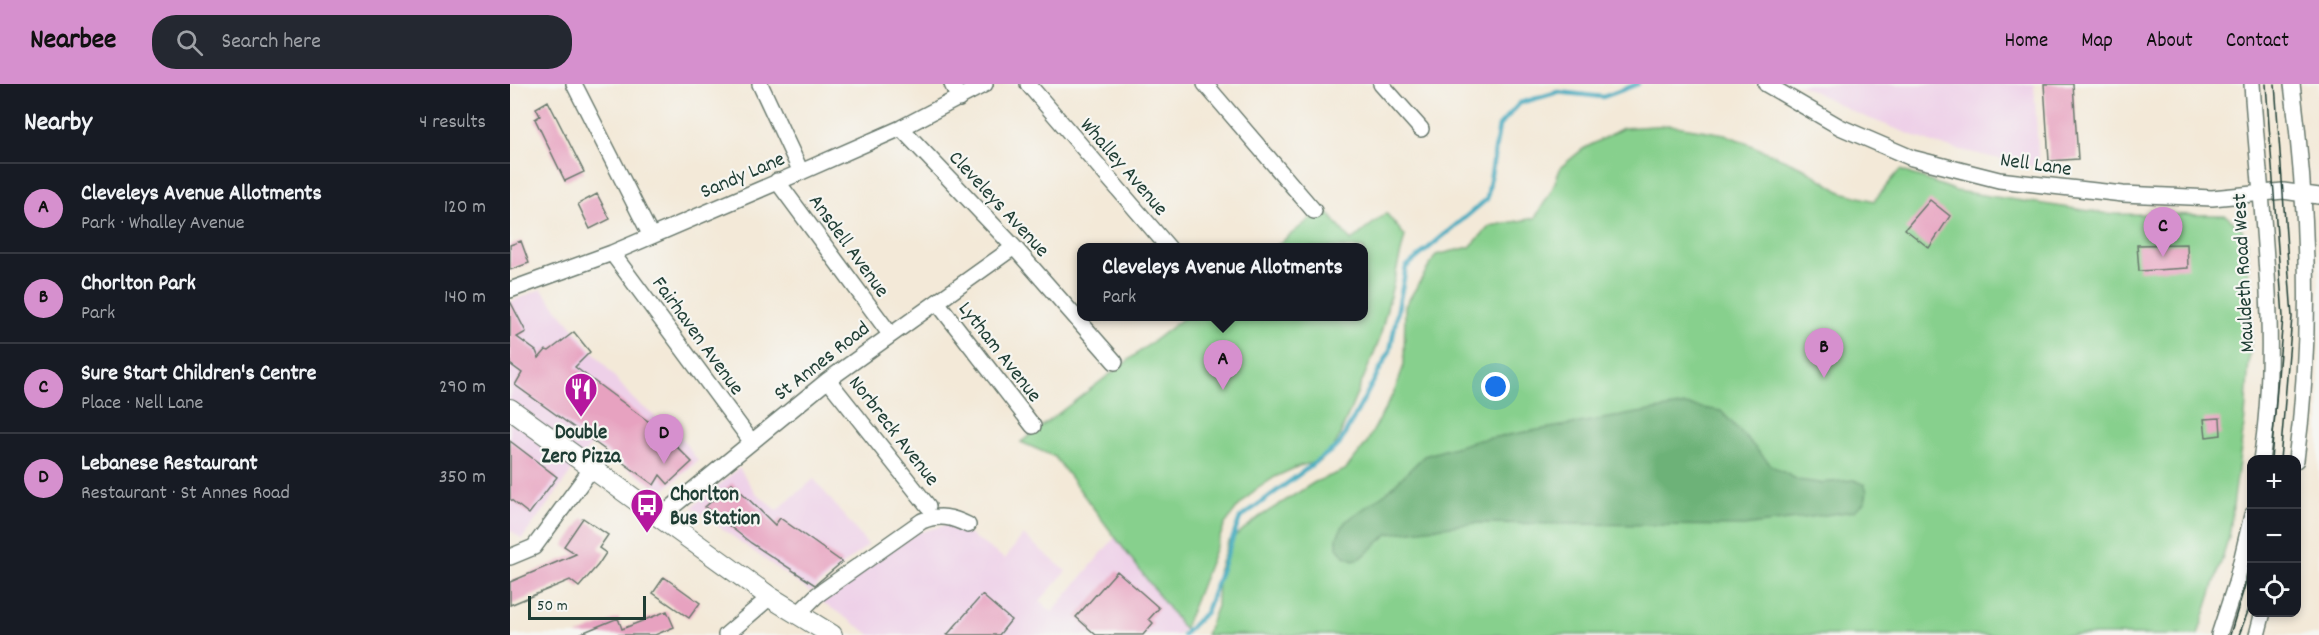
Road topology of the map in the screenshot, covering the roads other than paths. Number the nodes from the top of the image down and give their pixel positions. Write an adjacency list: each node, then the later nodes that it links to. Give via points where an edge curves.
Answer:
1 (574, 84): 20 (street)
2 (760, 84): 14 (street)
3 (952, 84): 11 (street)
4 (985, 84): 11 (street, Sandy Lane)
5 (1028, 84): 21 (street, Whalley Avenue)
6 (1205, 84): 19 (street)
7 (1381, 84): 13 (street)
8 (1766, 84): 17 (street, Nell Lane, via 1840,127 1912,158 1999,180 2123,194 2212,198)
9 (2252, 84): 17 (street, Mauldeth Road West)
10 (2292, 84): 16 (street)
11 (959, 99): 12 (street, Sandy Lane)
12 (901, 128): 14 (street, Sandy Lane); 22 (street, Cleveleys Avenue)
13 (1421, 129)
14 (801, 172): 15 (street, Sandy Lane)
15 (777, 181): 20 (street, Sandy Lane); 28 (street, Ansdell Avenue)
16 (2302, 193): 17 (street, Nell Lane); 18 (street, Nell Lane); 35 (street, via 2306,323)
17 (2259, 194): 34 (street, Mauldeth Road West, via 2269,323 2268,419)
18 (2319, 196)
19 (1314, 211)
20 (651, 236): 23 (street, Sandy Lane)
21 (1164, 243)
22 (1014, 247): 25 (street, St Annes Road); 26 (street, Cleveleys Avenue)
23 (612, 253): 24 (street, Sandy Lane); 33 (street, Fairhaven Avenue)
24 (510, 290)
25 (936, 303): 28 (street, St Annes Road); 32 (street, Lytham Avenue)
26 (1077, 319)
27 (1079, 321): 29 (street, Cleveleys Avenue)
28 (890, 334): 30 (street, St Annes Road)
29 (1115, 362)
30 (828, 380): 33 (street, St Annes Road); 37 (street, Norbreck Avenue)
31 (510, 409): 36 (main road)
32 (1033, 426)
33 (751, 441): 38 (street, St Annes Road)
34 (2262, 455)
35 (2297, 455)
36 (592, 468): 38 (main road); 41 (street, via 534,546)
37 (928, 506)
38 (661, 516): 42 (main road)
39 (968, 525): 43 (street, via 940,516 922,521 817,595)
40 (2247, 536): 47 (street)
41 (510, 556)
42 (770, 597): 43 (main road); 45 (street)
43 (798, 614): 46 (main road)
44 (2262, 617): 48 (street)
45 (726, 635)
46 (832, 635)
47 (2219, 635)
48 (2257, 635)

